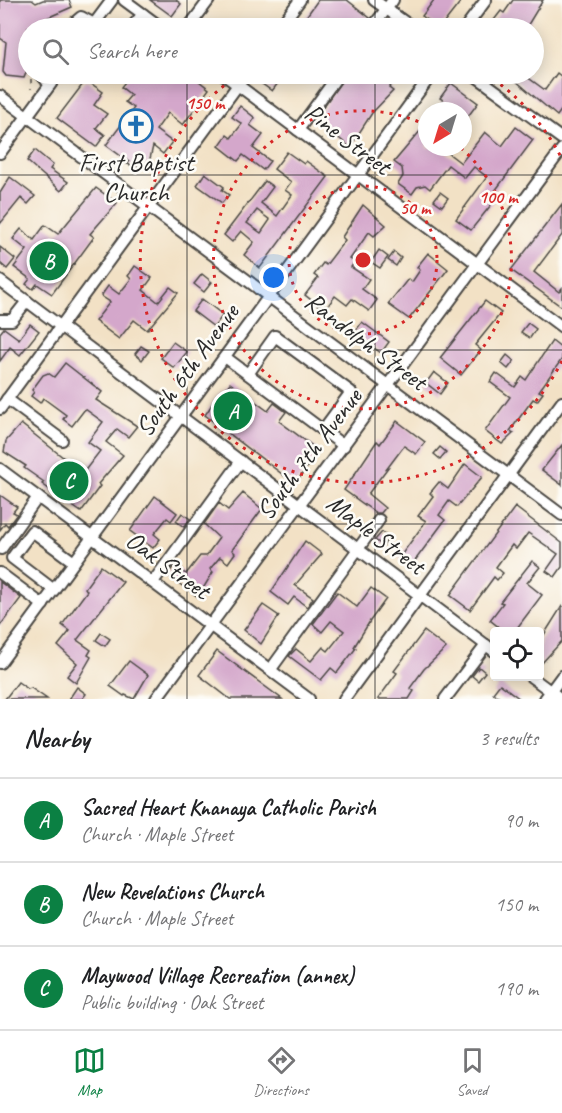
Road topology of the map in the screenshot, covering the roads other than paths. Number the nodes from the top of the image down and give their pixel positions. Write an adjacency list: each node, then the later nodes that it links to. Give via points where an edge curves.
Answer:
1 (112, 0): 9 (street)
2 (124, 0): 8 (street)
3 (209, 0): 12 (street)
4 (300, 0): 13 (street)
5 (374, 0): 7 (street)
6 (486, 0): 16 (street)
7 (389, 4): 14 (street); 15 (street)
8 (142, 14): 10 (street); 11 (street)
9 (99, 18)
10 (139, 18)
11 (148, 18)
12 (196, 18)
13 (286, 18)
14 (379, 18)
15 (402, 18)
16 (472, 18)
17 (332, 84): 24 (street)
18 (425, 84): 28 (street, South 6th Avenue)
19 (487, 84): 25 (street)
20 (50, 85): 23 (street)
21 (238, 85): 24 (street, Pine Street); 29 (street)
22 (0, 96): 23 (street, Randolph Street)
23 (27, 116): 27 (street); 29 (street, Randolph Street)
24 (298, 130): 28 (street, Pine Street)
25 (562, 139)
26 (562, 149): 30 (street, South 7th Avenue)
27 (0, 153)
28 (358, 175): 30 (street, Pine Street); 32 (street, South 6th Avenue)
29 (148, 207): 32 (street, Randolph Street); 35 (street)
30 (479, 265): 36 (street, Pine Street); 39 (street, South 7th Avenue)
31 (0, 282): 33 (street, Maple Street)
32 (269, 296): 37 (street, South 6th Avenue); 39 (street, Randolph Street)
33 (27, 301): 34 (street, via 12,320); 35 (street, Maple Street)
34 (0, 320)
35 (61, 326): 40 (street); 43 (street, Maple Street)
36 (562, 327)
37 (225, 357): 38 (street); 43 (street, South 6th Avenue)
38 (248, 374): 44 (street); 44 (street, via 275,336 351,392)
39 (388, 386): 46 (street, South 7th Avenue); 49 (street, Randolph Street)
40 (7, 399): 42 (street); 45 (street)
41 (562, 402): 49 (street)
42 (0, 409)
43 (181, 416): 47 (street, Maple Street); 54 (street, South 6th Avenue)
44 (323, 430): 46 (street)
45 (62, 440)
46 (344, 446): 51 (street, South 7th Avenue)
47 (241, 461): 51 (street, Maple Street); 60 (street)
48 (0, 469): 50 (street, Oak Street)
49 (508, 475): 52 (street, Randolph Street); 62 (street)
50 (38, 497): 54 (street, Oak Street); 55 (street)
51 (300, 505): 56 (street, Maple Street); 64 (street, South 7th Avenue)
52 (562, 514)
53 (379, 520): 56 (street)
54 (92, 537): 58 (street, South 6th Avenue); 60 (street, Oak Street)
55 (1, 548): 57 (street)
56 (359, 549): 62 (street, Maple Street); 67 (street)
57 (12, 558): 58 (street, via 32,531); 61 (street)
58 (74, 562): 61 (street, South 6th Avenue)
59 (0, 573): 63 (street)
60 (153, 582): 64 (street, Oak Street)
61 (54, 590): 63 (street, South 6th Avenue)
62 (420, 595): 65 (street, Maple Street); 73 (street)
63 (43, 605): 66 (street, South 6th Avenue)
64 (211, 624): 67 (street, Oak Street); 71 (street, South 7th Avenue)
65 (490, 648): 74 (street)
66 (0, 663)
67 (271, 669): 72 (street, Oak Street)
68 (562, 676): 70 (street)
69 (535, 681): 70 (street)
70 (548, 695): 75 (street)
71 (156, 699)
72 (309, 699)
73 (344, 699)
74 (445, 699)
75 (561, 699)

